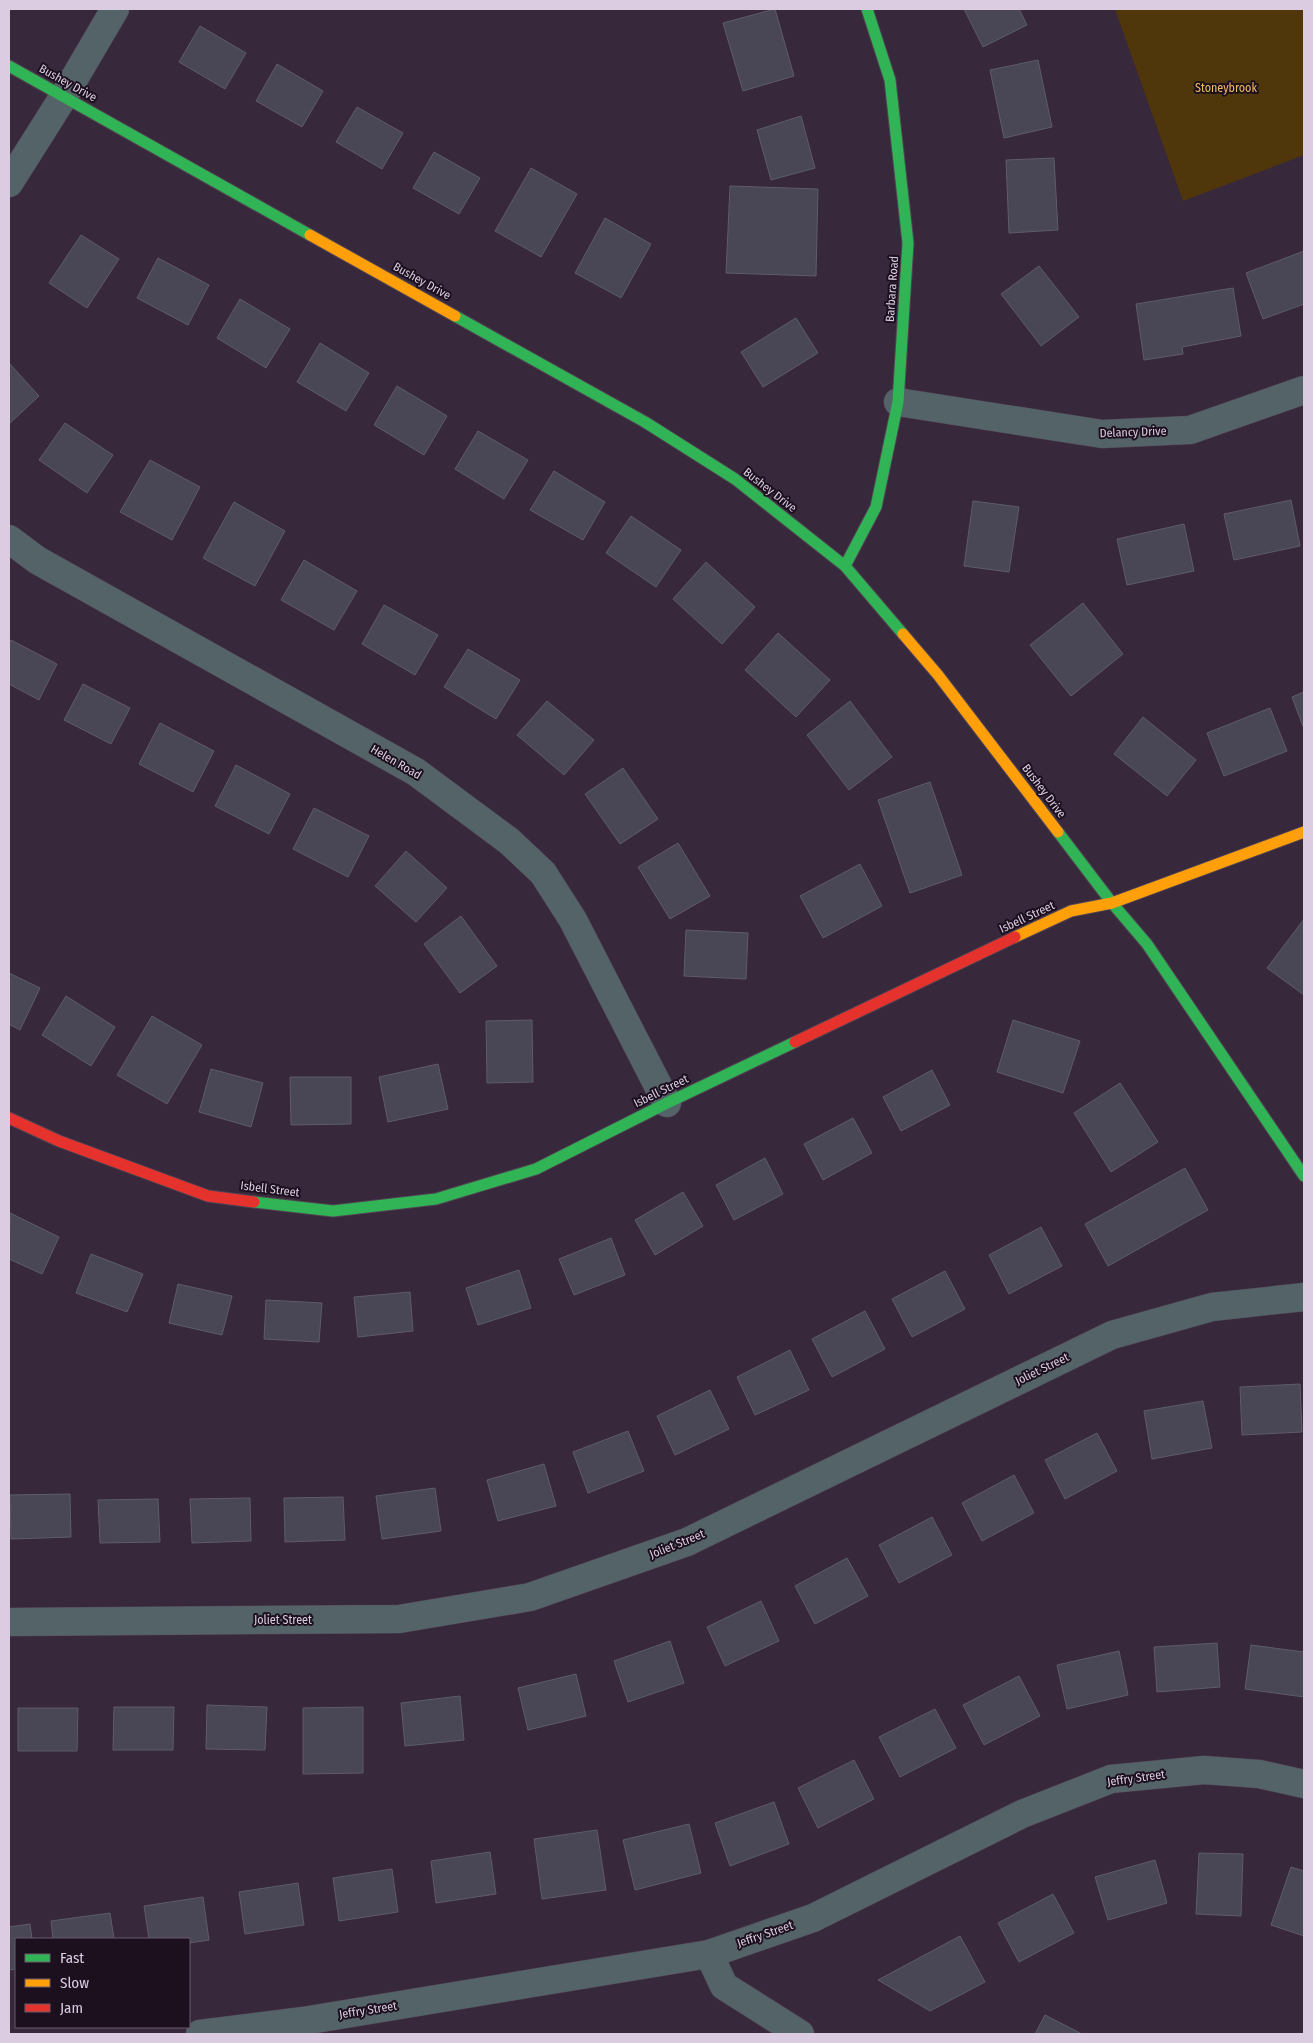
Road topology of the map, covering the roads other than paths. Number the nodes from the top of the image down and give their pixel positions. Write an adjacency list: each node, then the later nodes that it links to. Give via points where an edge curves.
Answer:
1 (114, 9): 4 (street)
2 (867, 9): 7 (street, Barbara Road, via 890,80 908,243)
3 (9, 66): 4 (street, Bushey Drive)
4 (64, 96): 5 (street); 9 (street, Bushey Drive, via 645,422 735,480)
5 (9, 183)
6 (1304, 390): 7 (street, Delancy Drive, via 1190,430 1102,434)
7 (898, 402): 9 (street, Barbara Road, via 876,507)
8 (9, 539): 12 (street, Helen Road, via 37,560 416,772 509,840 543,873 573,920)
9 (845, 566): 11 (street, Bushey Drive, via 938,675)
10 (1304, 832): 11 (street, Isbell Street)
11 (1112, 903): 12 (street, Isbell Street, via 1071,911); 14 (street, Bushey Drive, via 1147,944)
12 (667, 1103): 13 (street, Isbell Street, via 536,1169 436,1200 333,1211 208,1196 59,1141)
13 (9, 1118)
14 (1304, 1176)
15 (1304, 1296): 16 (street, Joliet Street, via 1212,1307 1112,1335 687,1542 530,1596 399,1619)
16 (9, 1622)
17 (1304, 1784): 18 (street, Jeffry Street, via 1259,1774 1204,1770 1111,1779 1022,1814 813,1918)
18 (709, 1954): 19 (street, Jeffry Street); 21 (street, via 724,1986)
19 (305, 2027): 20 (street, Jeffry Street)
20 (200, 2034)
21 (800, 2034)

